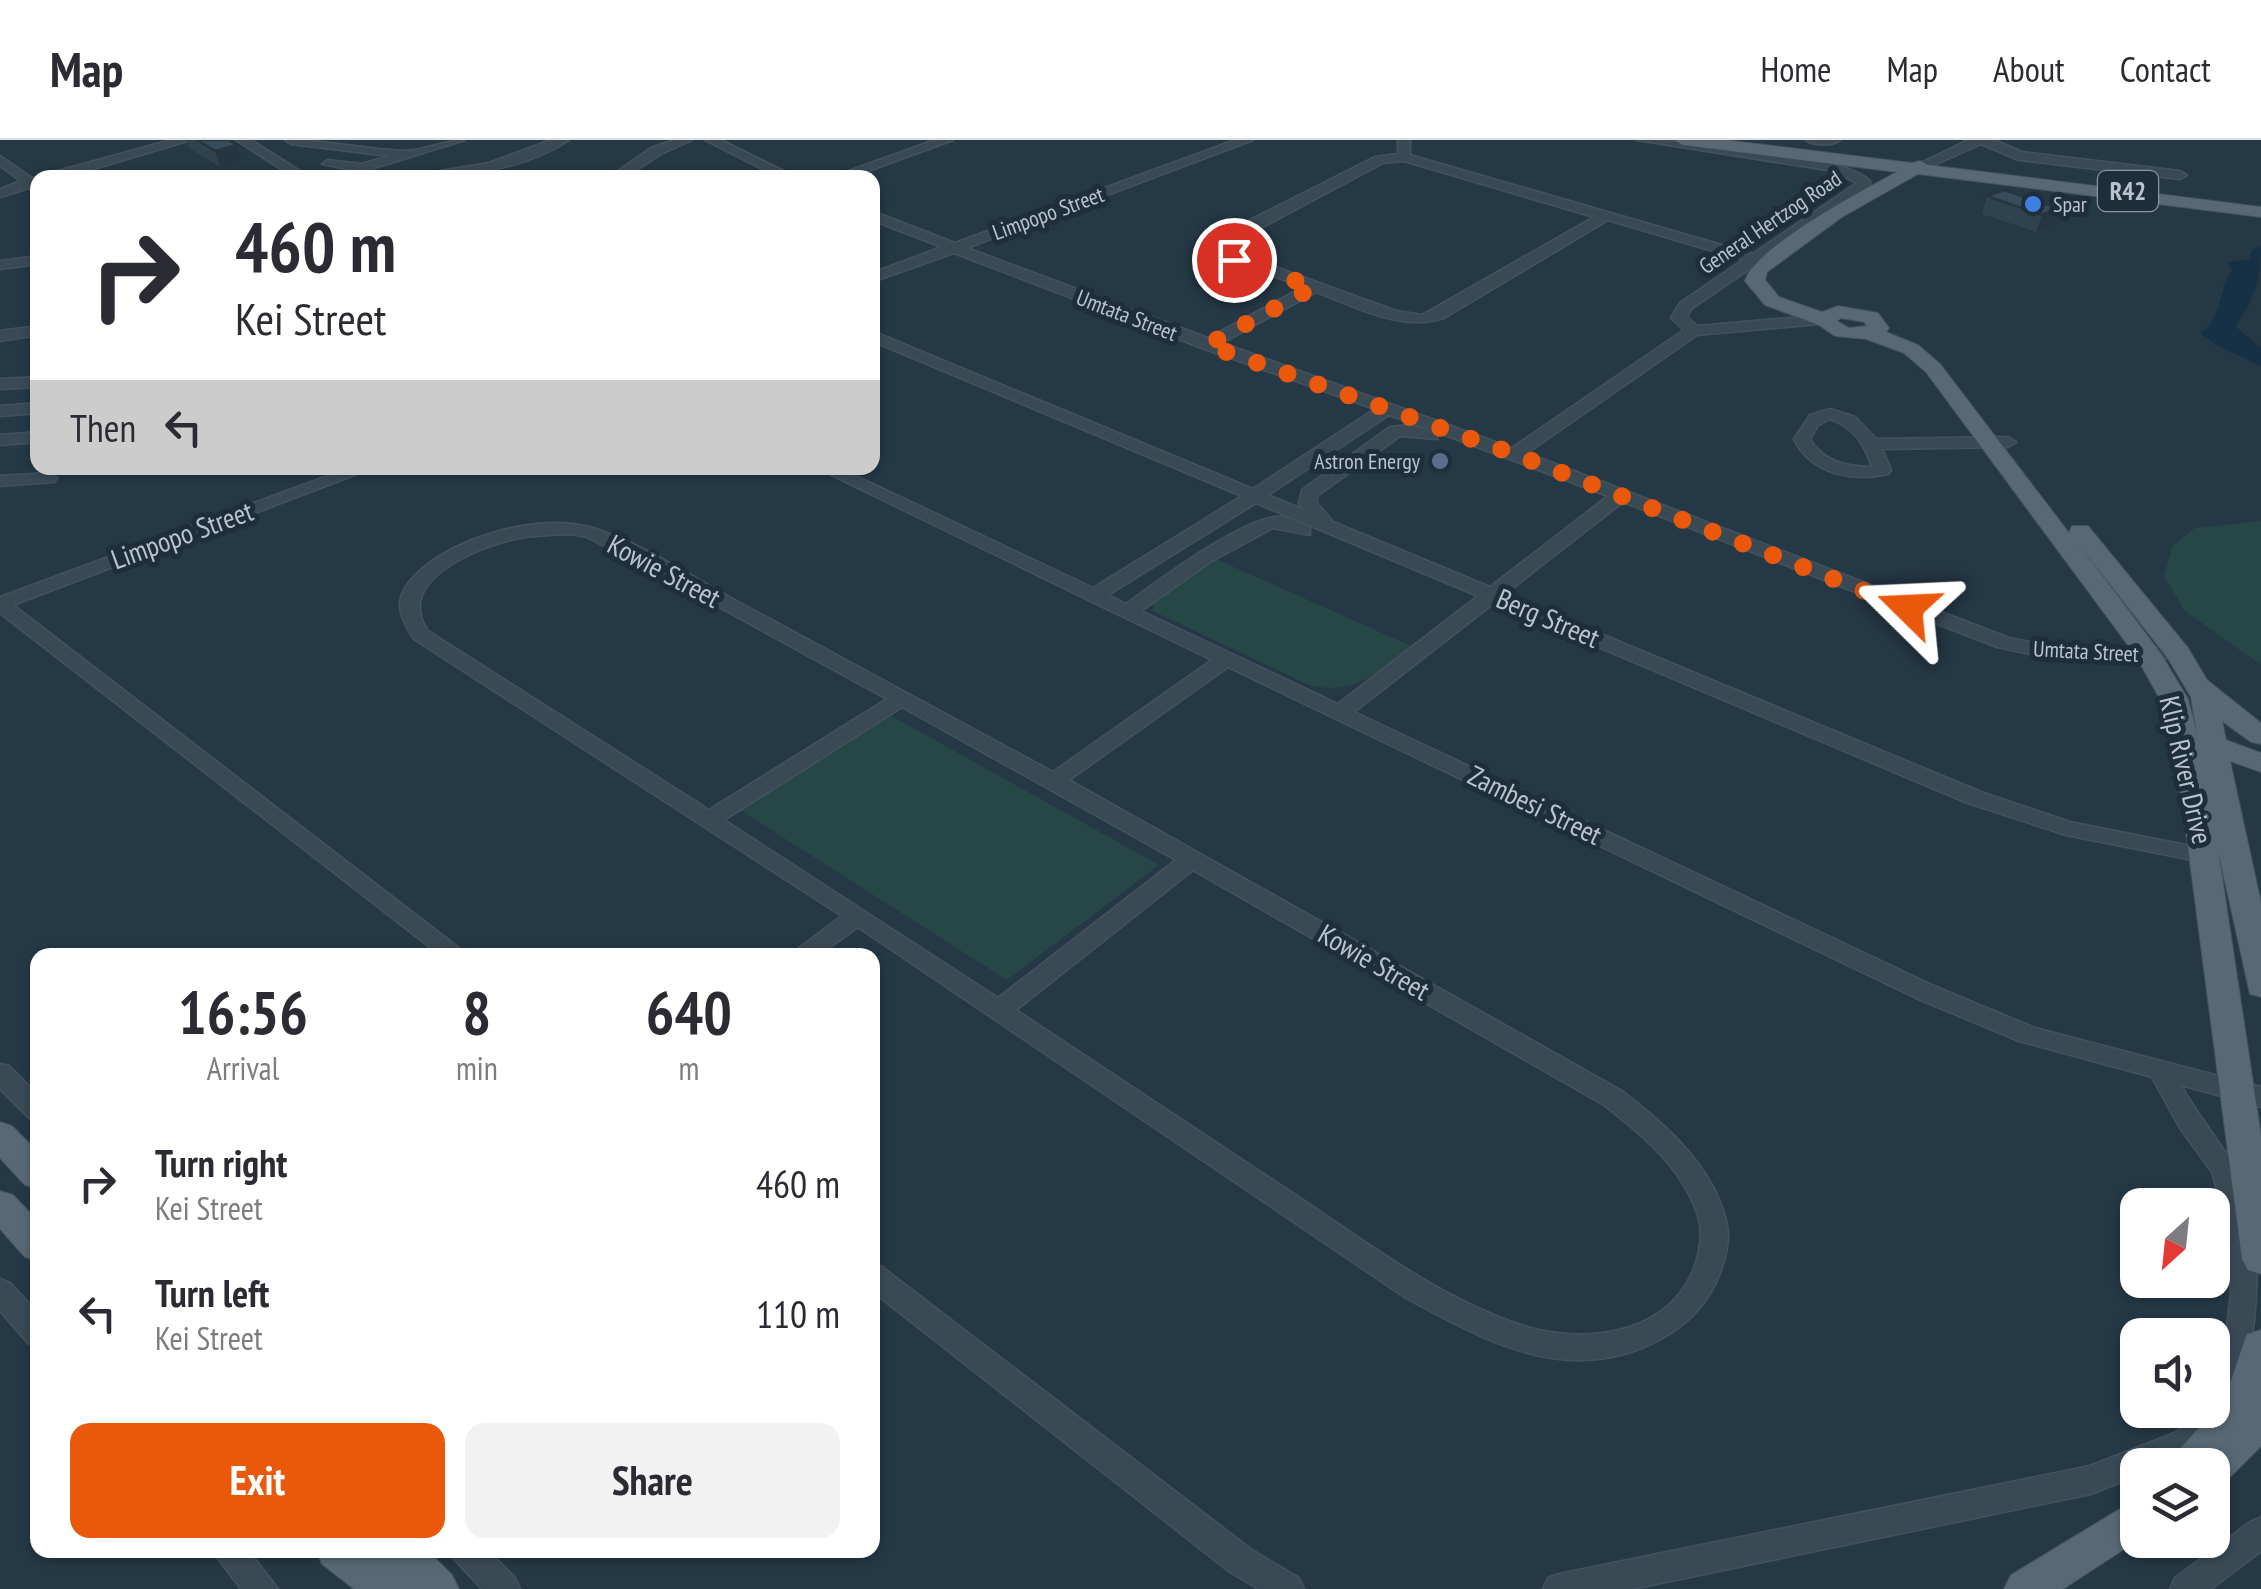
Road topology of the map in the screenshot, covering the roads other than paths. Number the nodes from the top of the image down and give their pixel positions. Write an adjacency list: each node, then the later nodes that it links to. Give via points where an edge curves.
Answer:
1 (185, 140): 25 (street)
2 (242, 140): 26 (street)
3 (291, 140): 15 (street)
4 (457, 140): 19 (street)
5 (686, 140): 28 (street)
6 (947, 140): 30 (street)
7 (1246, 140): 17 (street, Limpopo Street)
8 (1643, 140): 42 (street, General Hertzog Road, via 1835,167 1862,179 1862,189)
9 (1683, 140): 20 (main road, General Hertzog Road / R42)
10 (1738, 140): 24 (main road, General Hertzog Road / R42)
11 (1812, 140): 12 (street, General Hertzog Road)
12 (1834, 140)
13 (1981, 140): 24 (street); 31 (street, via 2019,156)
14 (716, 141): 29 (street)
15 (333, 142): 19 (street)
16 (570, 143): 22 (street); 27 (street)
17 (1230, 144): 41 (street, Limpopo Street)
18 (1404, 148): 39 (street); 46 (street, via 1213,245 1222,256)
19 (406, 155): 23 (street, via 361,168)
20 (1824, 158): 24 (main road, General Hertzog Road / R42); 35 (main road, via 1877,171)
21 (0, 160): 33 (street)
22 (548, 162)
23 (328, 164)
24 (1931, 167): 32 (main road, General Hertzog Road / R42); 35 (main road); 37 (main road, General Hertzog Road / R42)
25 (75, 170)
26 (292, 170)
27 (496, 170)
28 (626, 170)
29 (776, 170)
30 (859, 170)
31 (2180, 175)
32 (1989, 177): 35 (main road); 37 (main road, General Hertzog Road / R42)
33 (30, 180)
34 (30, 184): 36 (street)
35 (1891, 188): 47 (main road, via 1836,213 1761,267 1756,280); 48 (main road, via 1775,271 1777,290)
36 (0, 193)
37 (2233, 206): 38 (main road, General Hertzog Road / R42)
38 (2261, 210)
39 (1607, 215): 42 (street); 46 (street, via 1428,320 1406,319)
40 (880, 218): 41 (street, Umtata Street)
41 (952, 248): 45 (street, Limpopo Street); 54 (street, Umtata Street)
42 (1755, 259): 51 (street, General Hertzog Road, via 1681,310 1679,318)
43 (30, 261): 44 (street)
44 (0, 265)
45 (880, 275)
46 (1314, 287): 54 (street)
47 (1769, 298): 48 (main road); 49 (main road, via 1777,316)
48 (1829, 321): 49 (street); 63 (main road, Klip River Drive, via 1856,312 1872,317 1874,329 1924,357)
49 (1772, 325): 51 (street)
50 (30, 331): 52 (street)
51 (1693, 331): 66 (street)
52 (0, 336)
53 (880, 338): 72 (street, Berg Street)
54 (1207, 345): 58 (street, Umtata Street)
55 (30, 382): 56 (street)
56 (0, 384)
57 (30, 408): 59 (street)
58 (1388, 408): 60 (street, Umtata Street); 65 (street)
59 (0, 410)
60 (1448, 430): 66 (street, Umtata Street); 67 (street, via 1396,431)
61 (30, 438): 62 (street)
62 (0, 440)
63 (1998, 442): 64 (street); 81 (main road, Klip River Drive); 83 (main road, Klip River Drive)
64 (1871, 444): 64 (street, via 1882,470 1862,472 1821,461 1802,439 1817,418 1830,414 1852,420)
65 (1329, 448): 67 (street); 72 (street)
66 (1514, 454): 73 (street, Umtata Street)
67 (1358, 460): 74 (street, via 1307,496)
68 (345, 475): 79 (street, Limpopo Street)
69 (841, 475): 78 (street, Zambesi Street)
70 (48, 478): 71 (street)
71 (0, 481)
72 (1254, 496): 74 (street, Berg Street); 75 (street)
73 (1620, 496): 77 (street); 81 (street, Umtata Street, via 2004,643 2054,653)
74 (1335, 530): 76 (street, via 1310,532 1272,522); 77 (street, Berg Street)
75 (1178, 546): 76 (street); 78 (street)
76 (1204, 558): 80 (street)
77 (1491, 594): 85 (street); 94 (street, Berg Street, via 1972,797 2066,828)
78 (1095, 595): 80 (street, Zambesi Street)
79 (0, 604): 99 (street)
80 (1128, 611): 82 (street, Zambesi Street)
81 (2148, 654): 83 (street, Umtata Street); 86 (main road, Klip River Drive)
82 (1228, 659): 85 (street, Zambesi Street); 92 (street)
83 (2186, 664): 87 (main road, via 2222,707); 88 (main road, Klip River Drive, via 2204,697)
84 (902, 698): 92 (street, Kowie Street); 93 (street); 93 (street, Kowie Street, via 586,532 533,531 486,542 451,557 415,587 406,607 421,635)
85 (1341, 712): 104 (street, Zambesi Street, via 1924,992 2028,1035)
86 (2179, 720): 88 (main road); 91 (main road, Klip River Drive)
87 (2261, 736)
88 (2214, 746): 89 (main road); 90 (main road); 91 (main road, Klip River Drive)
89 (2261, 751)
90 (2261, 763): 91 (main road, via 2232,765)
91 (2206, 777): 94 (main road, Klip River Drive)
92 (1054, 780): 95 (street, Kowie Street)
93 (708, 820): 97 (street, Kowie Street)
94 (2221, 858): 98 (main road, Klip River Drive); 105 (main road, Klip River Drive)
95 (1192, 859): 102 (street); 102 (street, Kowie Street, via 1613,1098 1658,1131 1693,1177 1713,1222 1714,1246 1696,1298 1665,1324 1627,1340 1572,1348 1465,1316 1416,1290)
96 (2261, 899): 98 (main road)
97 (858, 916): 100 (street); 102 (street, Kowie Street)
98 (2254, 935): 101 (main road, Klip River Drive)
99 (447, 948)
100 (812, 948)
101 (2261, 986)
102 (998, 1011)
103 (0, 1072): 106 (street)
104 (2162, 1072): 105 (street, Zambesi Street); 116 (street, via 2238,1202 2241,1318)
105 (2250, 1094): 111 (main road, Klip River Drive)
106 (30, 1103)
107 (0, 1135): 108 (main road)
108 (30, 1167)
109 (0, 1205): 110 (main road)
110 (30, 1237)
111 (2261, 1258)
112 (880, 1281): 131 (street, via 1241,1561)
113 (0, 1290): 114 (street)
114 (30, 1325)
115 (2261, 1346): 119 (main road, via 2236,1415)
116 (2230, 1370)
117 (2261, 1420): 120 (main road)
118 (2198, 1428): 132 (street, via 2188,1441 2091,1480)
119 (2208, 1448)
120 (2230, 1452)
121 (2120, 1525): 133 (main road)
122 (2261, 1532): 134 (street)
123 (235, 1558): 127 (street)
124 (347, 1558): 128 (main road)
125 (405, 1558): 129 (main road)
126 (474, 1558): 130 (street)
127 (262, 1589)
128 (387, 1589)
129 (437, 1589)
130 (504, 1589)
131 (1288, 1589)
132 (1558, 1589)
133 (2026, 1589)
134 (2186, 1589)

